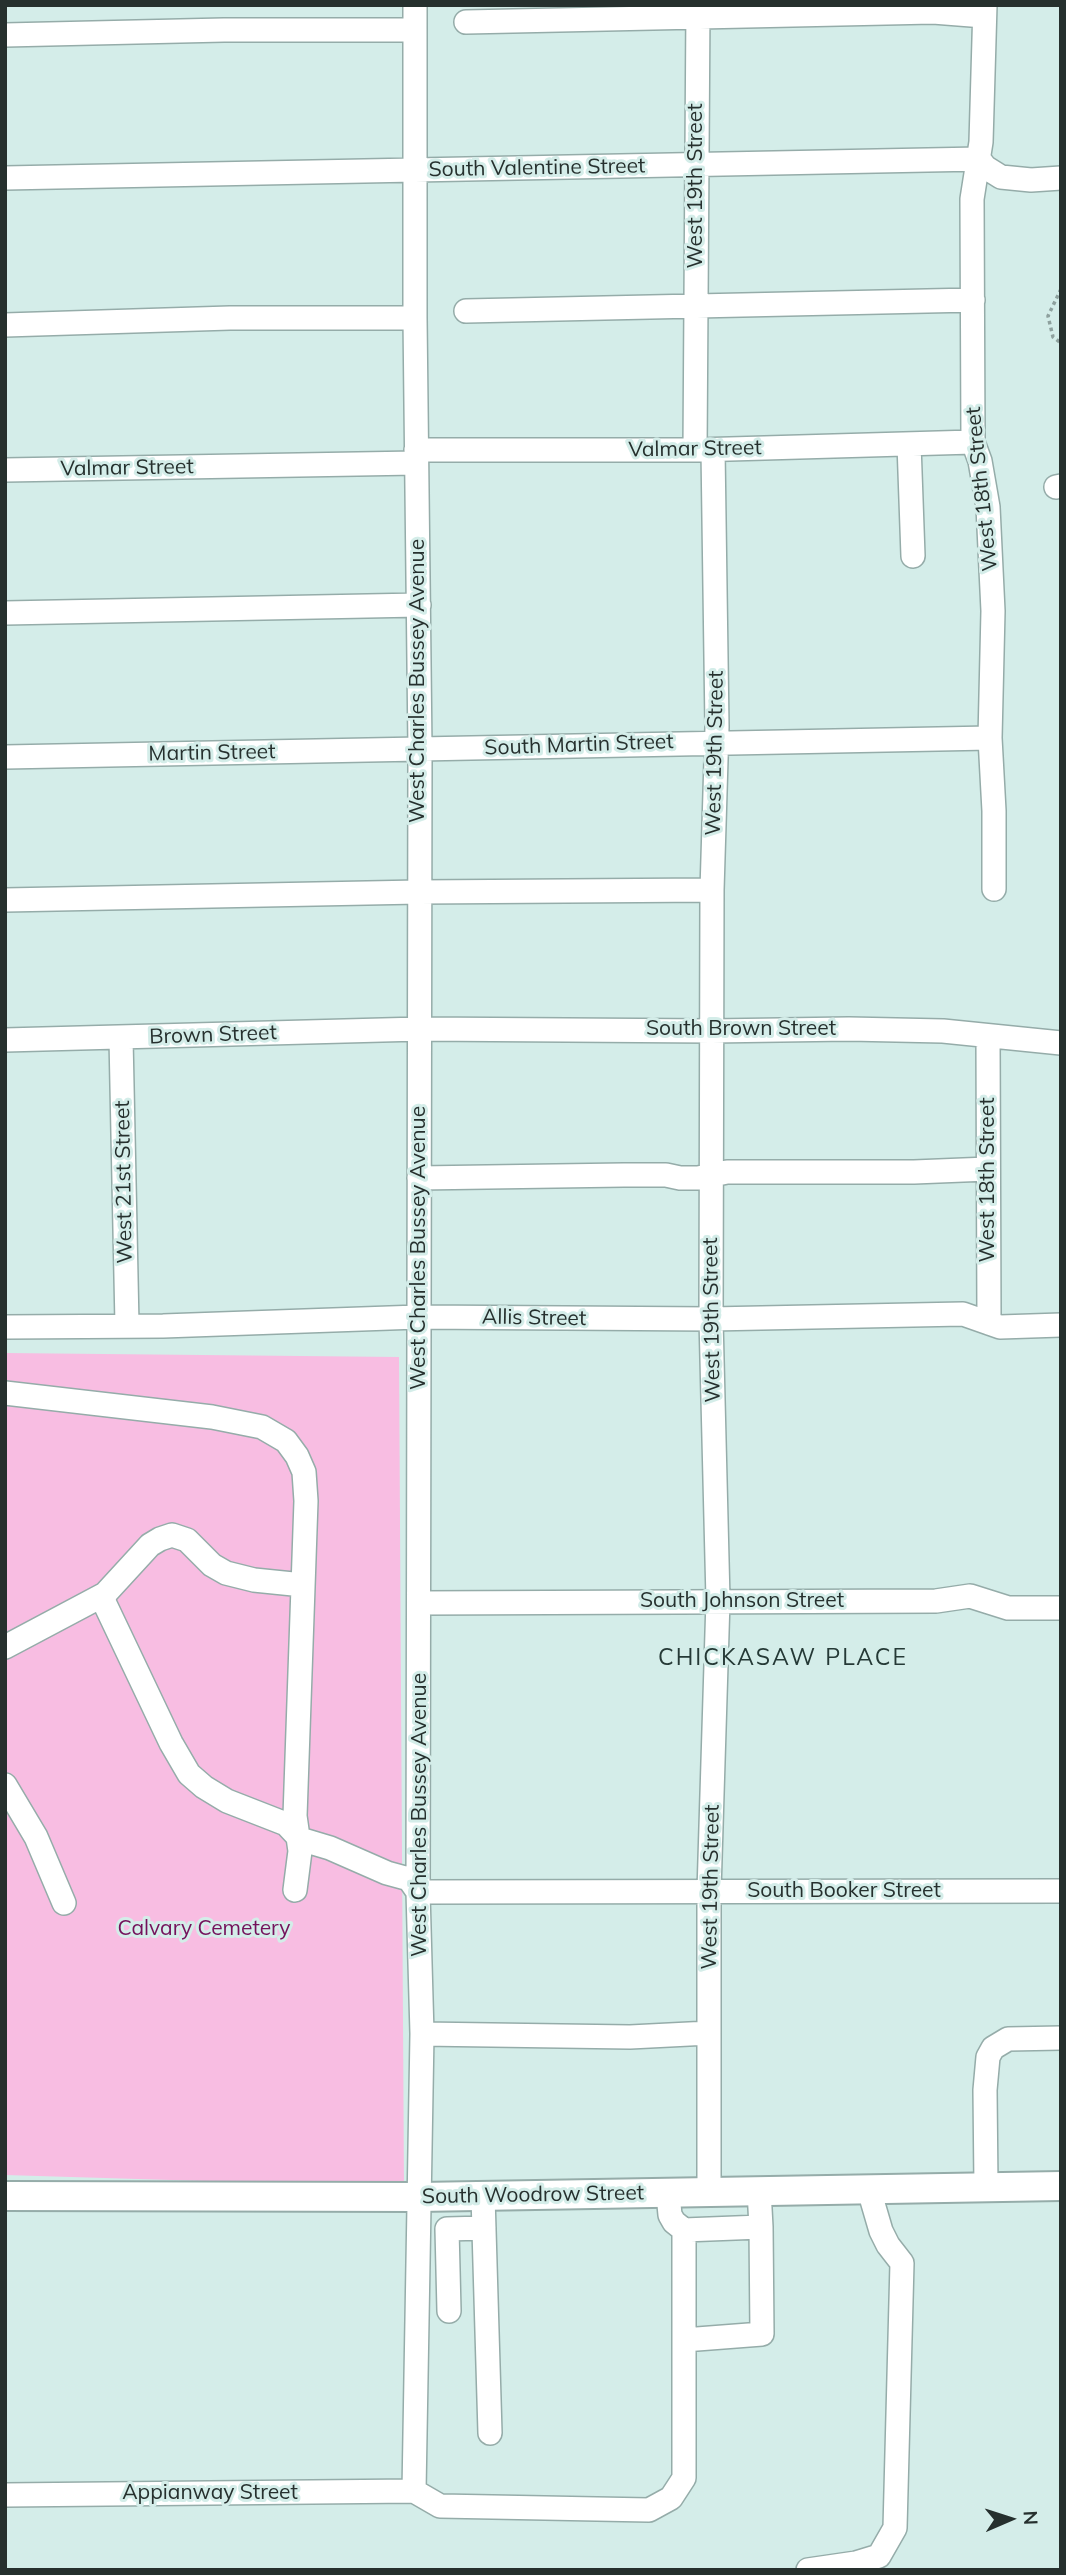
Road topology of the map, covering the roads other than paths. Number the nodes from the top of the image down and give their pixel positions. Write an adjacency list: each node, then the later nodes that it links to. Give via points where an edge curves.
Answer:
1 (415, 5): 5 (street, West Charles Bussey Avenue)
2 (984, 10): 3 (street); 7 (street, West 18th Street)
3 (698, 12): 4 (street); 8 (street, West 19th Street)
4 (466, 22)
5 (415, 30): 6 (street); 9 (street, West Charles Bussey Avenue)
6 (5, 35)
7 (979, 159): 8 (street, South Valentine Street); 11 (street, via 1001,177); 12 (street, West 18th Street, via 972,199)
8 (697, 165): 9 (street, South Valentine Street); 13 (street, West 19th Street)
9 (415, 170): 10 (street, South Valentine Street); 15 (street, West Charles Bussey Avenue)
10 (5, 178)
11 (1061, 178)
12 (973, 300): 13 (street); 17 (street, West 18th Street)
13 (695, 307): 14 (street); 19 (street, West 19th Street)
14 (466, 312)
15 (415, 318): 16 (street); 20 (street, West Charles Bussey Avenue)
16 (5, 325)
17 (974, 442): 18 (street, Valmar Street); 25 (street, West 18th Street, via 988,507 993,611)
18 (909, 444): 19 (street, Valmar Street); 22 (street)
19 (704, 450): 20 (street, Valmar Street); 26 (street, West 19th Street)
20 (416, 456): 21 (street, Valmar Street); 23 (street, West Charles Bussey Avenue)
21 (5, 470)
22 (913, 556)
23 (419, 605): 24 (street); 27 (street, West Charles Bussey Avenue)
24 (5, 613)
25 (990, 738): 26 (street, South Martin Street); 29 (street, West 18th Street)
26 (716, 741): 27 (street, South Martin Street); 30 (street, West 19th Street)
27 (420, 750): 28 (street, Martin Street); 31 (street, West Charles Bussey Avenue)
28 (5, 757)
29 (994, 889)
30 (712, 890): 31 (street); 34 (street, West 19th Street)
31 (419, 892): 32 (street); 33 (street, West Charles Bussey Avenue)
32 (5, 901)
33 (420, 1028): 34 (street, South Brown Street); 36 (street, Brown Street); 41 (street, West Charles Bussey Avenue)
34 (712, 1031): 35 (street, South Brown Street, via 943,1031); 40 (street, West 19th Street)
35 (988, 1037): 38 (street, South Brown Street); 39 (street, West 18th Street)
36 (121, 1038): 37 (street, Brown Street); 45 (street, West 21st Street)
37 (5, 1040)
38 (1061, 1043)
39 (988, 1168): 40 (street); 44 (street, West 18th Street)
40 (711, 1175): 41 (street); 43 (street, West 19th Street)
41 (419, 1178): 42 (street, West Charles Bussey Avenue)
42 (418, 1317): 43 (street, Allis Street); 45 (street, Allis Street); 52 (street, West Charles Bussey Avenue)
43 (711, 1319): 44 (street, Allis Street, via 963,1314); 51 (street, West 19th Street)
44 (989, 1323): 46 (street, Allis Street, via 1000,1327)
45 (127, 1325): 47 (street, Allis Street)
46 (1061, 1325)
47 (5, 1327)
48 (5, 1393): 49 (street, via 212,1417 275,1432 298,1456 304,1472)
49 (303, 1585): 50 (street, via 226,1573 187,1540 172,1535 150,1545); 56 (street, via 295,1816)
50 (105, 1594): 54 (street); 56 (street, via 104,1602 189,1774 227,1801 286,1825)
51 (718, 1601): 52 (street, South Johnson Street); 53 (street, South Johnson Street, via 936,1601 970,1596 1008,1608); 58 (street, West 19th Street)
52 (420, 1603): 60 (street, West Charles Bussey Avenue)
53 (1061, 1608)
54 (5, 1647)
55 (5, 1785): 61 (street, via 36,1837)
56 (300, 1839): 57 (street); 60 (street, via 409,1878)
57 (295, 1890)
58 (709, 1891): 59 (street, South Booker Street); 60 (street, South Booker Street); 62 (street, West 19th Street)
59 (1061, 1891)
60 (418, 1892): 63 (street, West Charles Bussey Avenue)
61 (64, 1903)
62 (709, 2033): 63 (street, via 630,2037); 69 (street, West 19th Street)
63 (422, 2034): 73 (street, West Charles Bussey Avenue)
64 (1061, 2038): 65 (street, via 1003,2041 988,2057)
65 (986, 2186): 66 (main road, South Woodrow Street); 68 (main road, South Woodrow Street)
66 (1061, 2186)
67 (759, 2190): 68 (main road, South Woodrow Street); 69 (main road, South Woodrow Street); 74 (street)
68 (869, 2190): 82 (street, via 884,2238 902,2263 895,2528 879,2556)
69 (709, 2191): 70 (main road, South Woodrow Street)
70 (668, 2194): 72 (main road, South Woodrow Street); 76 (street, via 670,2215)
71 (5, 2196): 73 (main road, South Woodrow Street)
72 (484, 2196): 73 (main road, South Woodrow Street); 75 (street)
73 (419, 2197): 80 (street, West Charles Bussey Avenue)
74 (761, 2227): 76 (street); 78 (street, via 762,2334)
75 (484, 2228): 77 (street, via 447,2229); 79 (street)
76 (684, 2230): 78 (street)
77 (449, 2311)
78 (684, 2340): 80 (street, via 684,2478 660,2505 649,2510 440,2507)
79 (490, 2433)
80 (414, 2491): 81 (street, Appianway Street)
81 (5, 2495)
82 (808, 2570)

